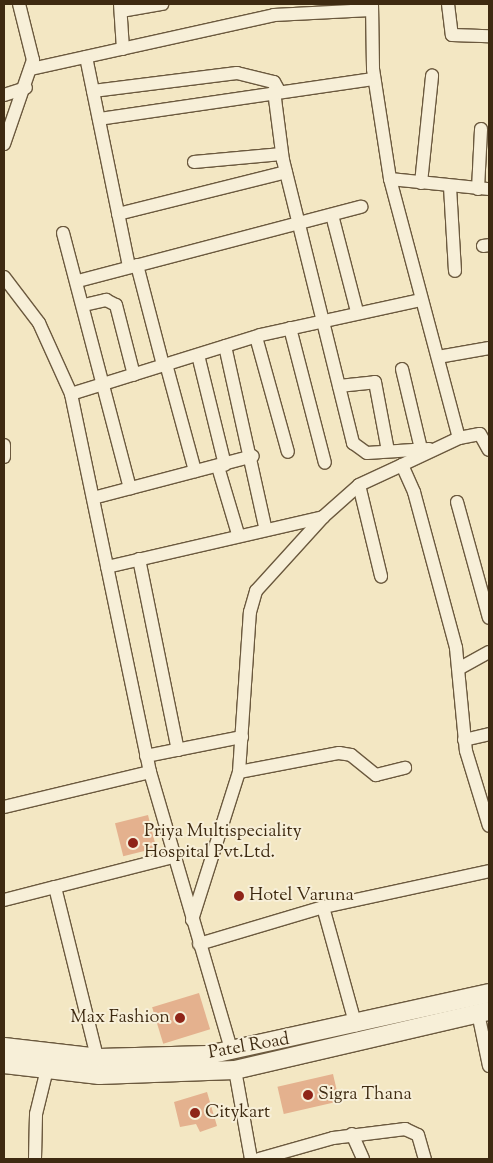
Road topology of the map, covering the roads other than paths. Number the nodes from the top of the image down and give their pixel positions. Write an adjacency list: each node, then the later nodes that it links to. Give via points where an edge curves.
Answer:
1 (19, 4): 11 (street, via 29,30)
2 (162, 4): 4 (street)
3 (448, 4): 8 (street, via 452,35)
4 (121, 7): 9 (street)
5 (372, 7): 7 (street); 13 (street)
6 (297, 8): 7 (street); 9 (street)
7 (332, 8)
8 (489, 36)
9 (124, 49): 10 (street)
10 (86, 57): 11 (street); 15 (street)
11 (31, 69): 14 (street)
12 (432, 76): 25 (street)
13 (374, 80): 16 (street); 24 (street)
14 (26, 88): 17 (street); 20 (street)
15 (93, 90): 16 (street, via 237,73 274,82); 18 (street)
16 (276, 91): 18 (street); 21 (street)
17 (4, 95)
18 (99, 119): 29 (street)
19 (481, 129): 27 (street)
20 (4, 144)
21 (282, 154): 22 (street); 23 (street)
22 (194, 162)
23 (286, 172): 29 (street); 31 (street)
24 (390, 178): 25 (street); 37 (street)
25 (421, 183): 26 (street)
26 (450, 188): 27 (street); 34 (street)
27 (483, 189)
28 (361, 207): 30 (street)
29 (118, 214): 33 (street)
30 (332, 215): 31 (street); 39 (street)
31 (300, 222): 33 (street); 40 (street)
32 (63, 233): 36 (street)
33 (133, 266): 36 (street); 47 (street)
34 (455, 271)
35 (4, 277): 52 (street, via 39,323)
36 (78, 281): 38 (street)
37 (422, 300): 39 (street); 46 (street)
38 (84, 305): 49 (street, via 106,300 116,305); 50 (street)
39 (357, 312): 40 (street)
40 (324, 320): 41 (street); 51 (street)
41 (290, 328): 42 (street); 63 (street)
42 (256, 337): 43 (street); 60 (street)
43 (225, 346): 45 (street); 61 (street)
44 (489, 348): 46 (street)
45 (198, 355): 47 (street); 65 (street)
46 (438, 357): 54 (street)
47 (165, 365): 49 (street); 66 (street)
48 (402, 369): 57 (street)
49 (134, 375): 50 (street)
50 (104, 384): 52 (street); 68 (street)
51 (339, 386): 59 (street, via 356,449); 59 (street, via 374,382)
52 (71, 394): 69 (street)
53 (485, 432): 54 (street); 58 (street)
54 (459, 438): 56 (street)
55 (4, 445): 62 (street)
56 (436, 448): 57 (street); 64 (street)
57 (421, 450): 59 (street)
58 (489, 450)
59 (388, 451)
60 (288, 452)
61 (253, 456): 65 (street); 72 (street)
62 (4, 457)
63 (325, 462)
64 (402, 465): 67 (street); 79 (street, via 414,492)
65 (221, 466): 66 (street); 73 (street)
66 (195, 471): 68 (street)
67 (359, 485): 71 (street); 76 (street)
68 (130, 488): 69 (street)
69 (93, 498): 75 (street)
70 (457, 502): 77 (street)
71 (323, 517): 72 (street); 81 (street, via 256,591 250,612)
72 (265, 527): 73 (street)
73 (238, 534): 74 (street)
74 (140, 558): 75 (street); 83 (street)
75 (107, 567): 84 (street)
76 (381, 576)
77 (489, 618)
78 (489, 652): 79 (street)
79 (460, 668): 82 (street)
80 (489, 734): 82 (street)
81 (242, 737): 83 (street); 87 (street)
82 (464, 740): 89 (street)
83 (178, 750): 84 (street)
84 (146, 756): 86 (street)
85 (405, 768): 87 (street, via 376,775 351,755 339,753)
86 (150, 772): 88 (street); 90 (street)
87 (238, 772): 95 (street)
88 (4, 807)
89 (489, 826)
90 (173, 857): 92 (street); 95 (street)
91 (489, 871): 94 (street)
92 (55, 887): 93 (street); 104 (street)
93 (4, 900)
94 (323, 907): 96 (street); 99 (street)
95 (192, 920): 96 (street)
96 (199, 944): 101 (street)
97 (489, 993): 99 (street, Patel Road)
98 (484, 1012): 105 (street); 106 (street, Patel Road)
99 (356, 1026): 101 (street, Patel Road)
100 (4, 1047): 102 (street, Patel Road)
101 (232, 1052): 104 (street, Patel Road)
102 (48, 1062): 103 (street, Patel Road); 104 (street, Patel Road); 108 (street, via 36,1114)
103 (4, 1064)
104 (99, 1066): 106 (street, Patel Road)
105 (489, 1066)
106 (235, 1070): 109 (street)
107 (352, 1134): 110 (street); 111 (street); 112 (street, via 412,1130 423,1143)
108 (35, 1159)
109 (251, 1159)
110 (259, 1159)
111 (363, 1159)
112 (426, 1159)

